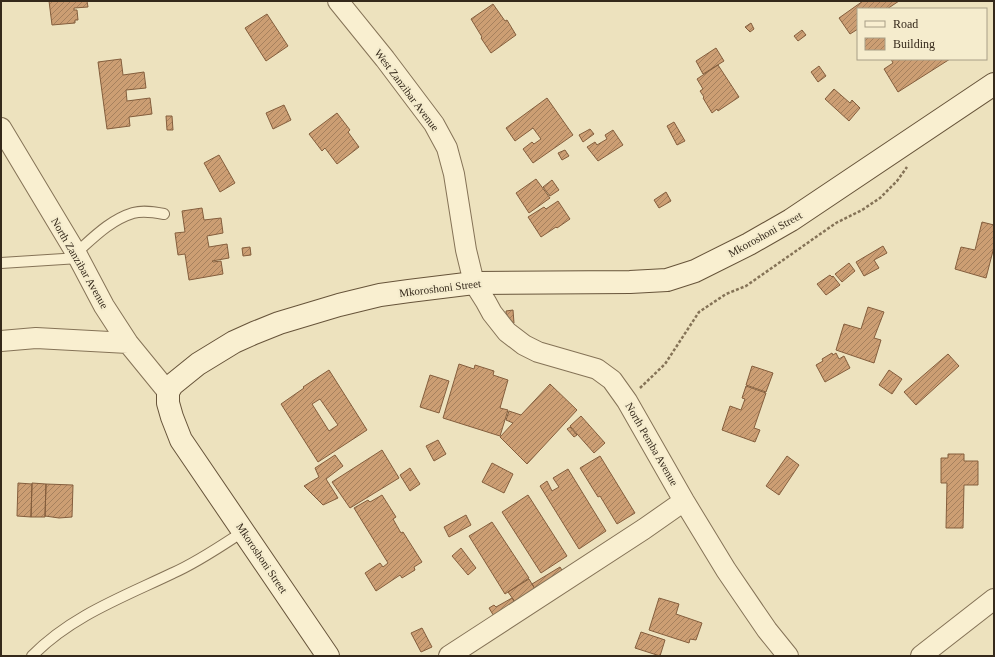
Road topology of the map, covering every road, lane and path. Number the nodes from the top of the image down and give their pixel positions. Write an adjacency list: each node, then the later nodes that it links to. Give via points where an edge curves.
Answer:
1 (343, 3): 8 (street, West Zanzibar Avenue, via 434,124 447,148)
2 (994, 84): 8 (street, Mkoroshoni Street, via 803,213 695,271 667,280)
3 (1, 128): 6 (street, North Zanzibar Avenue)
4 (908, 165): 12 (path, via 880,198 836,223 746,286 726,294 699,312 665,364)
5 (164, 214): 6 (lane, via 133,213 113,222 98,233)
6 (77, 256): 7 (lane); 10 (street, North Zanzibar Avenue)
7 (1, 263)
8 (474, 283): 11 (street, Mkoroshoni Street, via 380,296 316,311 279,323 234,342 198,364 172,385); 12 (street, North Pemba Avenue, via 500,324 515,339 538,352 602,372 618,387)
9 (1, 341): 10 (street, via 36,338)
10 (128, 343): 11 (street, North Zanzibar Avenue)
11 (168, 392): 14 (street, Mkoroshoni Street, via 168,403 181,440)
12 (627, 401): 13 (street, North Pemba Avenue)
13 (684, 501): 18 (street); 19 (street, North Pemba Avenue, via 726,570)
14 (244, 532): 16 (lane, via 175,573 100,607 66,627); 17 (street, Mkoroshoni Street)
15 (994, 599): 20 (street)
16 (32, 656)
17 (328, 656)
18 (449, 656)
19 (788, 656)
20 (920, 656)

